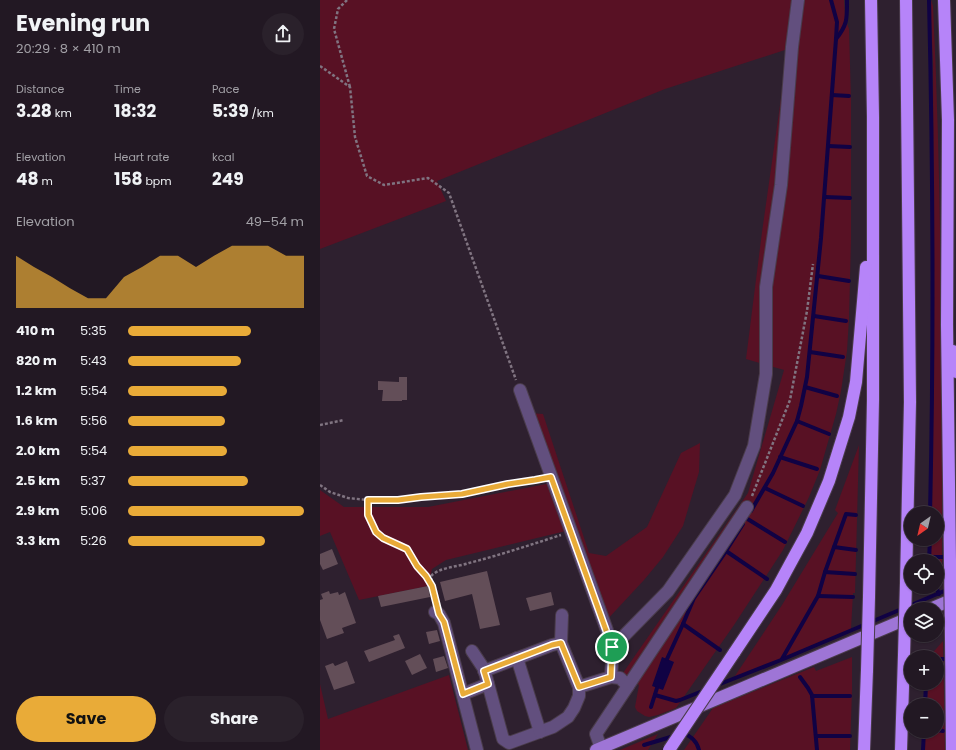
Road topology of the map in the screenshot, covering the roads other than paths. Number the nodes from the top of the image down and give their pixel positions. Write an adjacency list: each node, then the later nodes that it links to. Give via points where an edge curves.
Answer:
1 (798, 0): 16 (street, via 781,185 766,287 766,374 754,446 735,495 686,566 668,591)
2 (871, 0): 5 (highway)
3 (906, 0): 30 (highway, bridge, via 910,402)
4 (944, 0): 6 (highway, via 948,120)
5 (873, 188): 28 (highway, bridge, via 856,382 840,449 829,481 807,533 776,590); 29 (highway, bridge, via 873,400)
6 (947, 325): 7 (highway); 31 (highway, bridge)
7 (956, 372)
8 (520, 390): 16 (street)
9 (747, 507): 22 (street)
10 (956, 598): 11 (main road)
11 (944, 603)
12 (437, 613): 24 (street, via 444,622)
13 (562, 615): 15 (street)
14 (904, 620): 26 (main road)
15 (561, 643): 18 (street); 23 (street)
16 (612, 647): 20 (street)
17 (472, 651): 19 (street)
18 (518, 658): 19 (street); 25 (street)
19 (484, 671): 21 (street)
20 (611, 677): 22 (street, via 620,678); 23 (street)
21 (488, 684): 24 (street); 25 (street, via 503,739 509,743)
22 (628, 686): 26 (street, via 596,734)
23 (579, 687): 25 (street, via 579,696 568,717)
24 (463, 694): 27 (street)
25 (540, 732)
26 (599, 749)
27 (478, 750)
28 (669, 750)
29 (864, 750)
30 (901, 750)
31 (952, 750)

